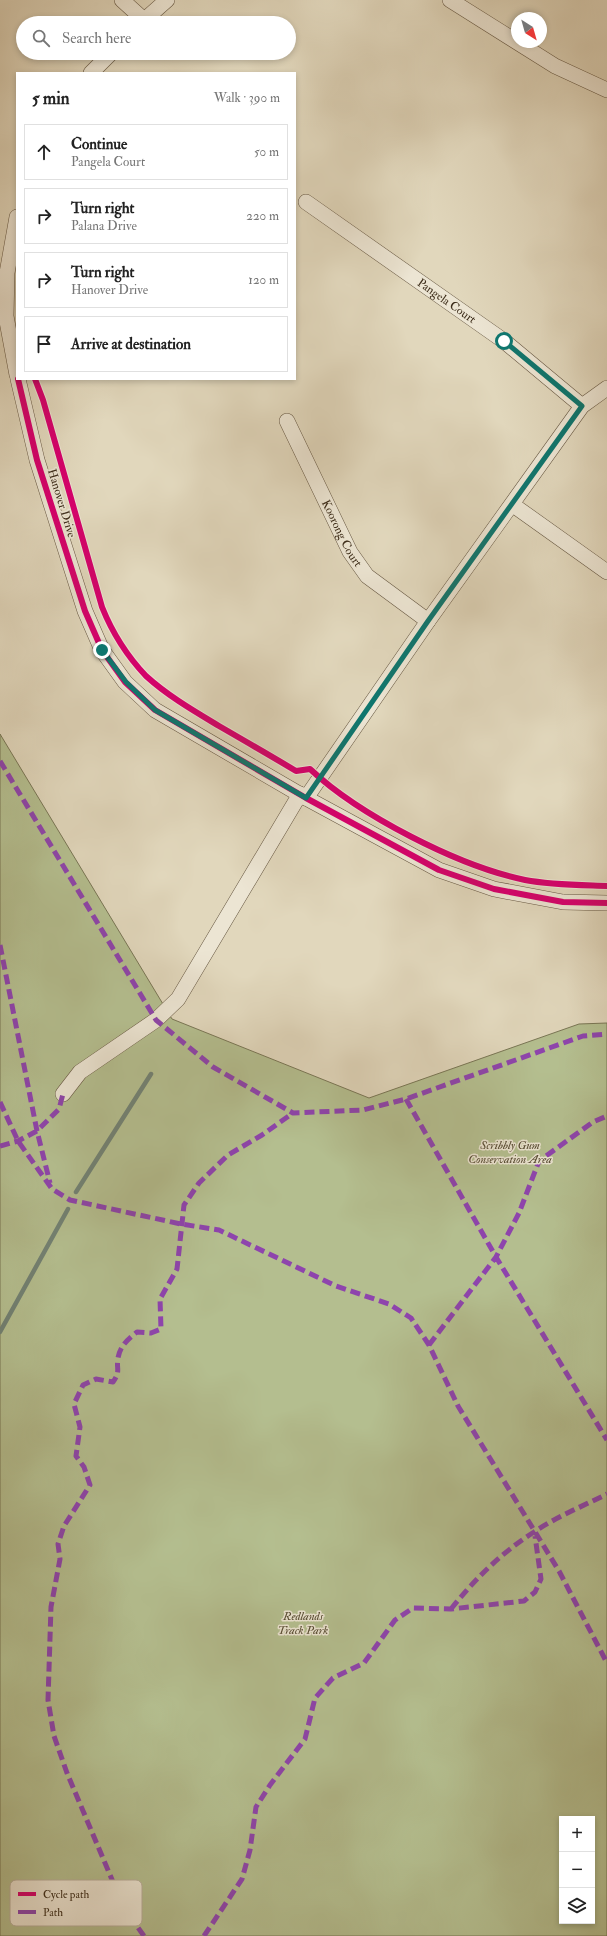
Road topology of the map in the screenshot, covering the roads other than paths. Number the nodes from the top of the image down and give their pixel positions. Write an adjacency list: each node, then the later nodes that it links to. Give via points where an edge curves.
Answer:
1 (122, 0): 4 (street)
2 (167, 0): 5 (street)
3 (450, 0): 8 (street, via 555,66)
4 (138, 16)
5 (149, 16)
6 (104, 60): 7 (street)
7 (92, 72)
8 (607, 90)
9 (306, 202): 14 (street, Pangela Court, via 504,341)
10 (16, 223): 11 (street, via 7,273 6,316)
11 (16, 371)
12 (18, 380): 19 (street, Hanover Drive, via 44,483 85,611 102,650 126,682 155,710)
13 (607, 388): 14 (street)
14 (582, 406): 16 (street)
15 (287, 420): 18 (street, Koorong Court, via 350,552 367,576)
16 (513, 505): 17 (street); 18 (street)
17 (607, 572)
18 (428, 621): 19 (street)
19 (303, 796): 20 (street, Hanover Drive, via 439,870 494,889 563,902); 21 (street, via 178,998 156,1020 80,1072)
20 (607, 903)
21 (63, 1094)

